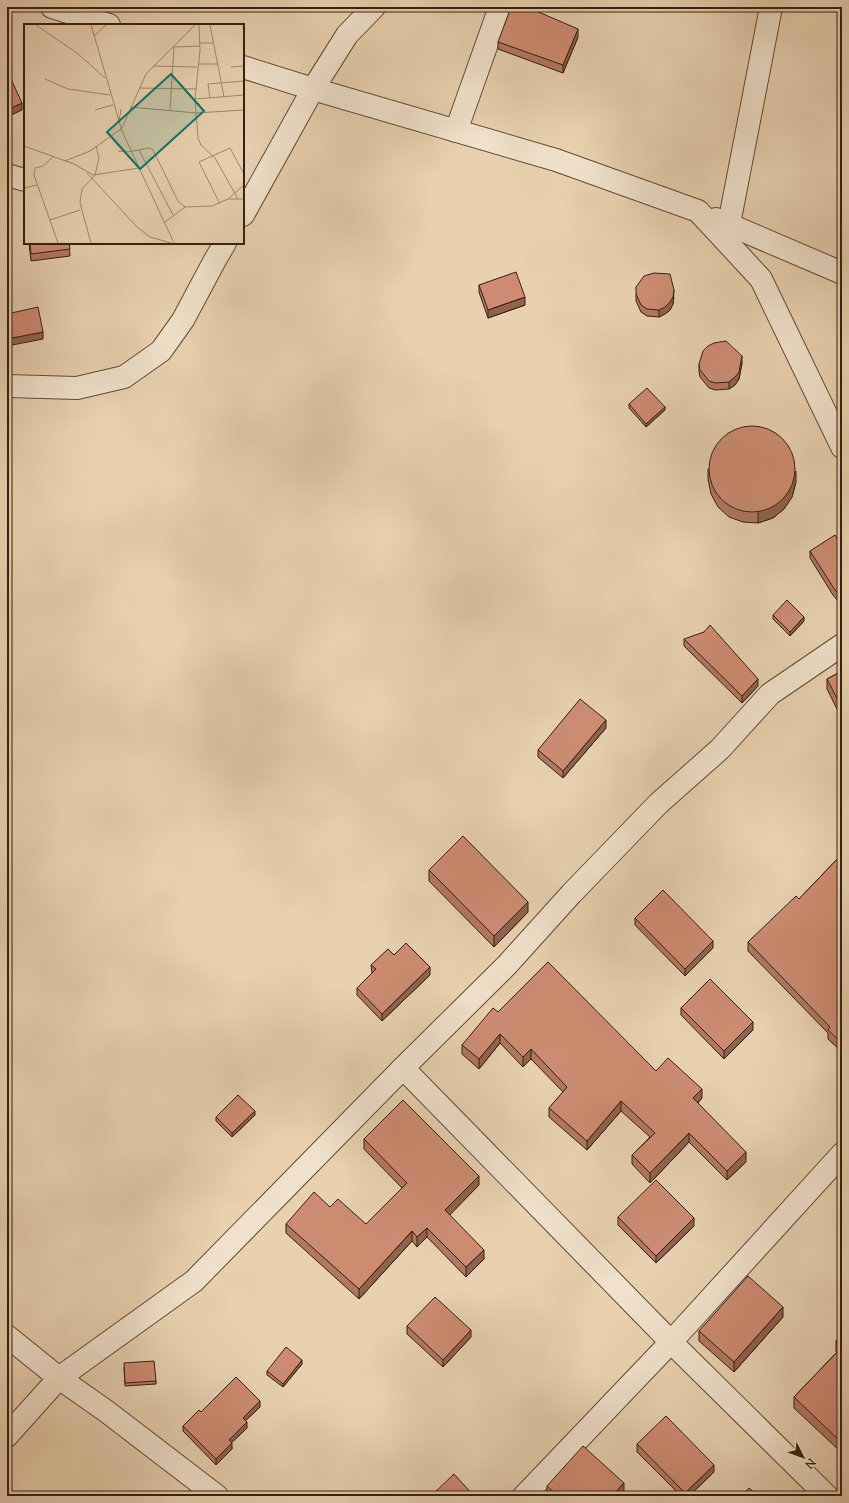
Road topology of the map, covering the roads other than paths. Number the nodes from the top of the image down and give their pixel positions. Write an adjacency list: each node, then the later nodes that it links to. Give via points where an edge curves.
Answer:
1 (52, 7): 5 (street)
2 (374, 7): 7 (street, via 347,35)
3 (500, 7): 8 (street)
4 (771, 7): 13 (street)
5 (106, 24)
6 (244, 67): 7 (street)
7 (313, 89): 8 (street); 11 (street)
8 (456, 131): 12 (street, via 556,160)
9 (7, 175): 10 (street)
10 (24, 180)
11 (245, 209)
12 (698, 212): 13 (street); 17 (street, via 761,279)
13 (730, 224): 15 (street)
14 (225, 244): 16 (street, via 183,320 161,351 124,377 77,388)
15 (842, 273)
16 (7, 386)
17 (842, 447)
18 (842, 645): 19 (street, via 770,694 720,749 659,803 571,894 507,966)
19 (403, 1068): 22 (street); 23 (street, via 194,1281)
20 (842, 1154): 22 (street)
21 (7, 1336): 23 (street)
22 (671, 1342): 26 (street); 27 (street)
23 (58, 1378): 24 (street); 25 (street, via 106,1411)
24 (7, 1436)
25 (217, 1496)
26 (524, 1496)
27 (827, 1496)

